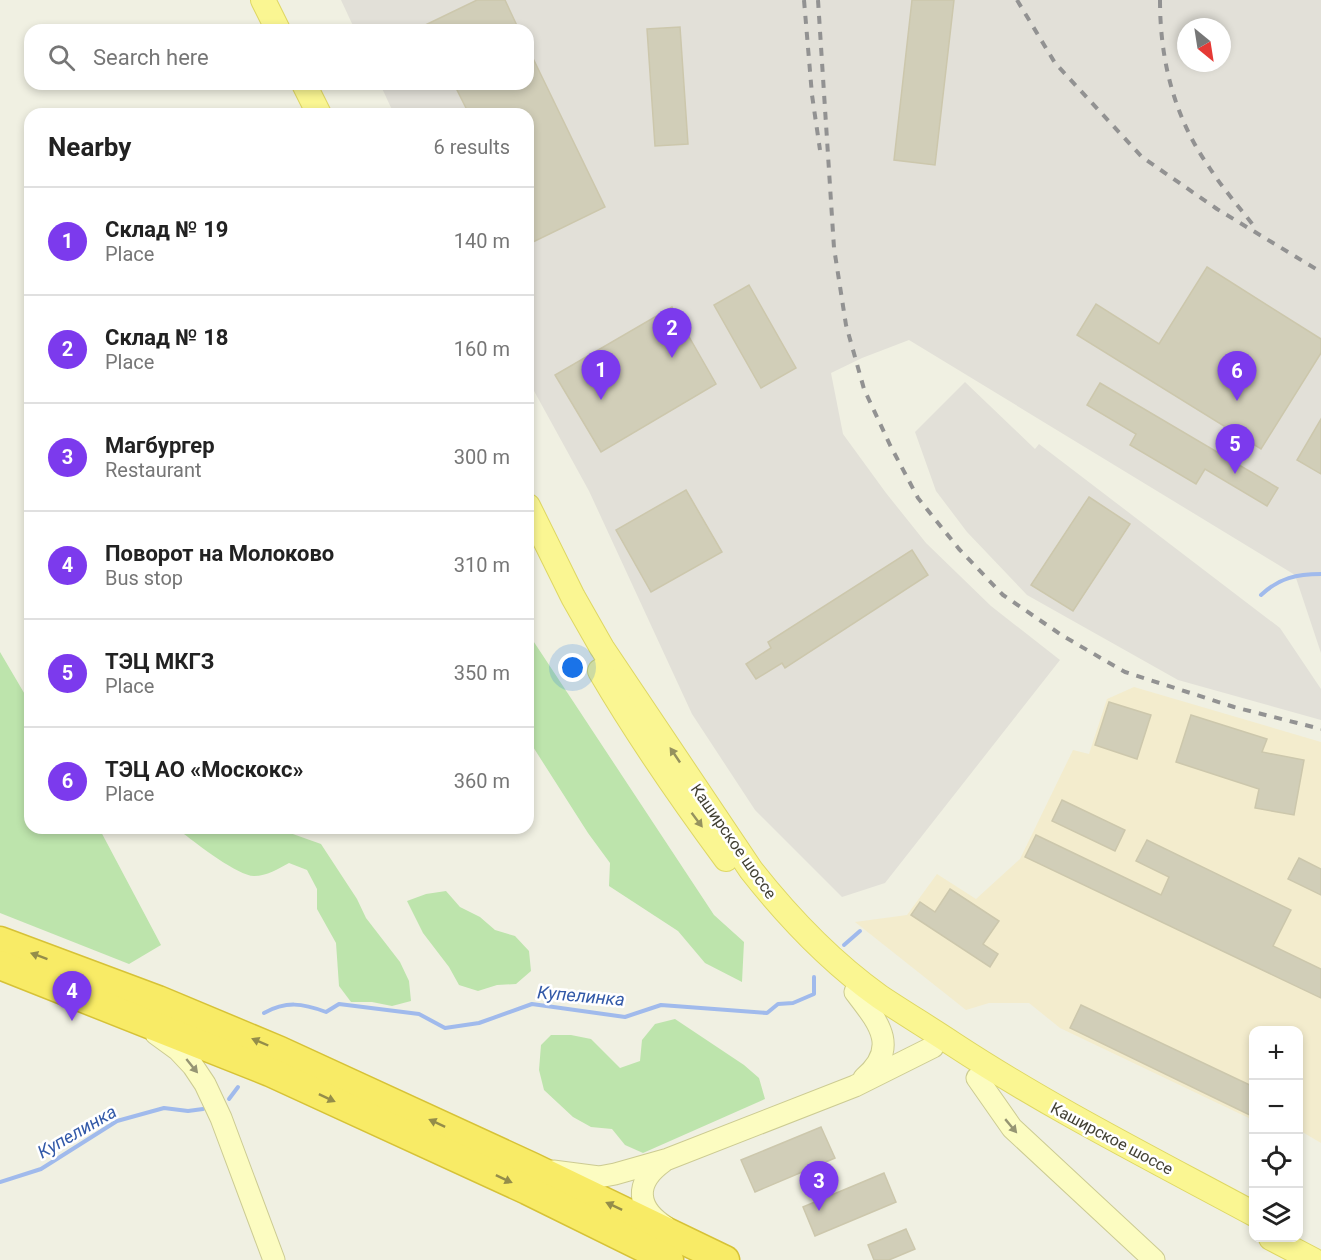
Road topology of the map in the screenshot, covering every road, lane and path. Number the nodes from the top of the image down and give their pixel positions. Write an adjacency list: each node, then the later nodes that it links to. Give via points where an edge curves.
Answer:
1 (263, 0): 3 (main road)
2 (278, 0): 4 (main road)
3 (275, 24)
4 (289, 24)
5 (307, 90): 7 (main road)
6 (322, 90): 8 (main road)
7 (316, 108)
8 (331, 108)
9 (534, 518): 20 (main road, Каширское шоссе, one-way to 9, via 990,1068 879,996 800,927 751,870 602,648)
10 (534, 548): 13 (main road, Каширское шоссе, one-way to 13, via 566,613 618,701 690,811 779,925)
11 (0, 941): 19 (highway, one-way to 11, via 280,1051)
12 (0, 965): 14 (highway)
13 (855, 992): 15 (main road, Каширское шоссе); 17 (main road, via 884,1035 879,1062)
14 (131, 1016): 25 (highway, one-way to 25, via 270,1072 527,1190); 26 (main road, one-way to 26, via 178,1050 205,1084)
15 (933, 1047): 16 (main road, Каширское шоссе); 17 (main road)
16 (977, 1078): 21 (main road, Каширское шоссе); 28 (main road, one-way to 28, via 1012,1128)
17 (855, 1086): 18 (main road)
18 (668, 1159): 19 (main road, via 599,1177); 25 (main road, via 651,1171 641,1195)
19 (532, 1167): 25 (highway, one-way to 19)
20 (1249, 1211)
21 (1249, 1225)
22 (1303, 1240): 24 (main road)
23 (1279, 1242): 29 (main road)
24 (1321, 1249)
25 (678, 1250): 27 (highway)
26 (274, 1260)
27 (725, 1260)
28 (1154, 1260)
29 (1313, 1260)

